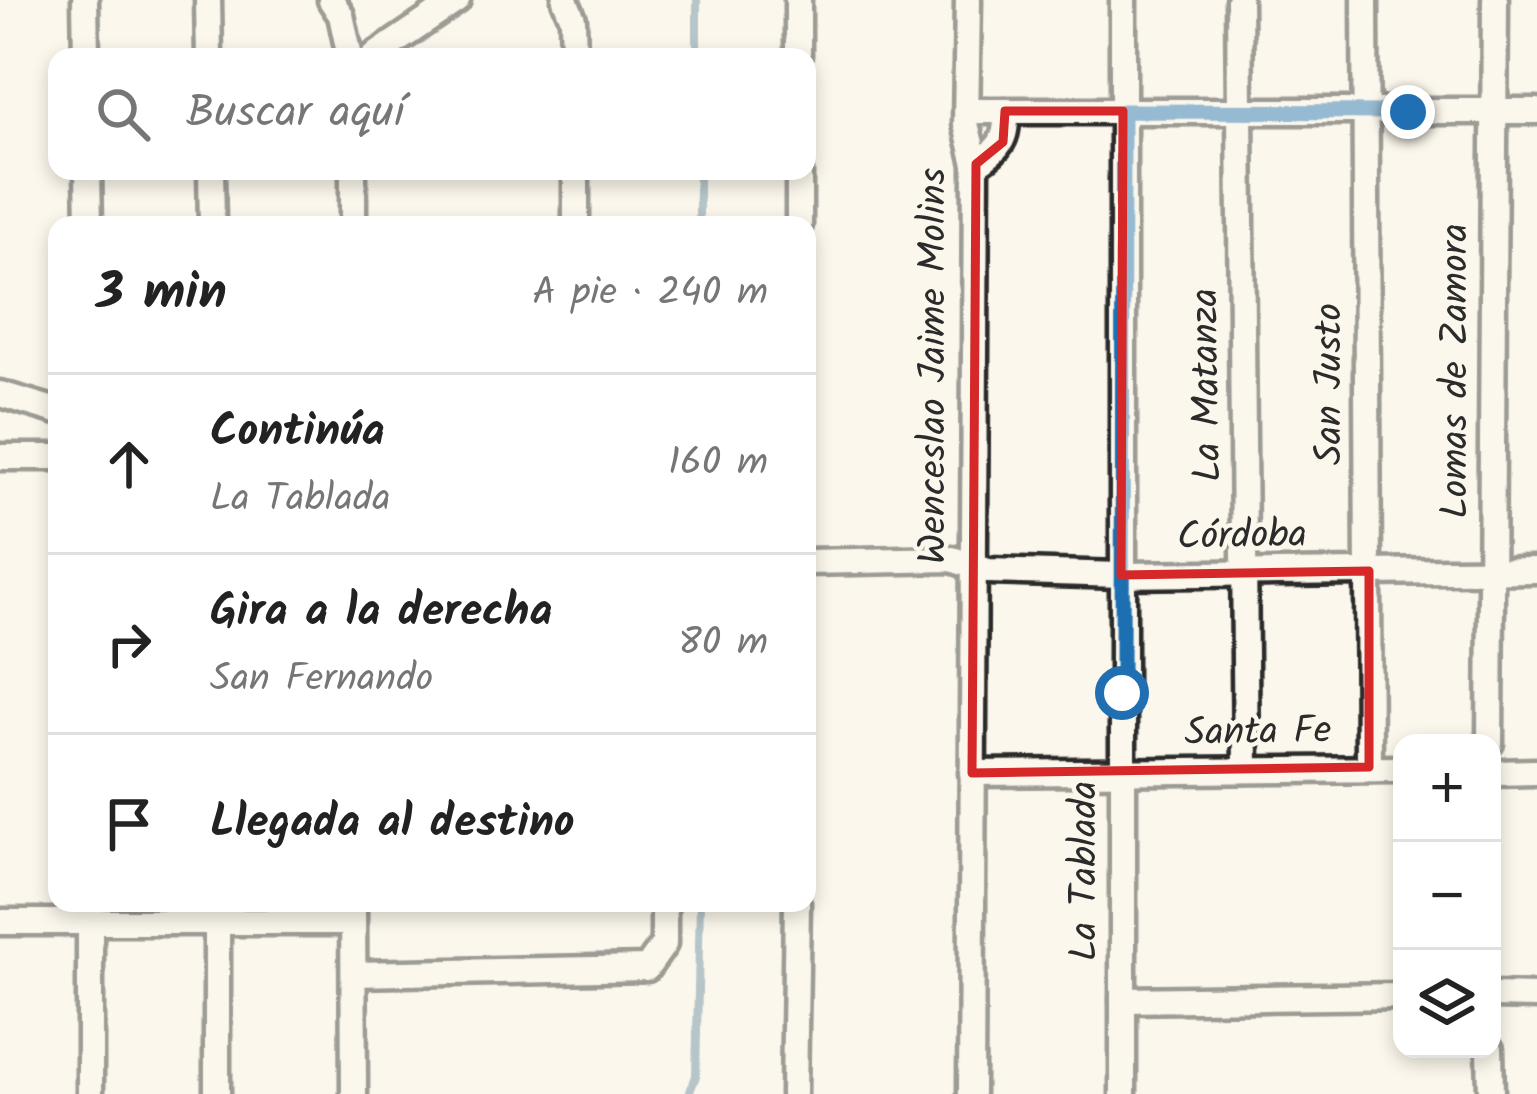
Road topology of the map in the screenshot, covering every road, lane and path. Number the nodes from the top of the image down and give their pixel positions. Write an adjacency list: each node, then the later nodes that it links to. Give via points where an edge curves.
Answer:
1 (86, 0): 12 (street)
2 (208, 0): 13 (street)
3 (331, 0): 14 (street)
4 (457, 0): 15 (street)
5 (565, 0): 16 (street)
6 (798, 0): 17 (street)
7 (968, 0): 18 (street, Wenceslao Jaime Molins)
8 (1123, 0): 20 (street, La Tablada)
9 (1240, 0): 21 (street, La Matanza)
10 (1365, 0): 24 (street, San Justo)
11 (1495, 0): 22 (street, Lomas de Zamora)
12 (86, 48)
13 (209, 48)
14 (348, 48)
15 (386, 48)
16 (574, 48)
17 (798, 48)
18 (968, 111): 19 (street); 25 (street, Wenceslao Jaime Molins)
19 (1005, 111): 20 (street); 25 (street, via 1003,142)
20 (1123, 111): 21 (street); 46 (street, La Tablada)
21 (1240, 111): 24 (street); 45 (street, La Matanza)
22 (1495, 111): 23 (street); 24 (street); 42 (street, Lomas de Zamora)
23 (1537, 111)
24 (1365, 112): 44 (street, San Justo)
25 (976, 164): 41 (street, Wenceslao Jaime Molins)
26 (88, 180): 31 (street)
27 (211, 180): 32 (street)
28 (353, 180): 33 (street)
29 (576, 180): 34 (street)
30 (799, 180): 35 (street)
31 (89, 216)
32 (212, 216)
33 (353, 216)
34 (576, 216)
35 (799, 216)
36 (0, 394): 37 (street)
37 (48, 408)
38 (0, 457): 39 (street)
39 (48, 457)
40 (816, 562): 41 (street, Córdoba)
41 (971, 565): 46 (street, Córdoba); 53 (street, Wenceslao Jaime Molins)
42 (1492, 570): 43 (street, Córdoba); 44 (street, Córdoba); 47 (street, Lomas de Zamora)
43 (1537, 570)
44 (1369, 571): 45 (street, Córdoba); 48 (street, San Justo)
45 (1246, 573): 46 (street, Córdoba); 50 (street, La Matanza)
46 (1121, 575): 51 (street, La Tablada)
47 (1490, 734)
48 (1369, 767): 49 (street, Santa Fe); 50 (street, Santa Fe)
49 (1393, 768)
50 (1246, 770): 51 (street, Santa Fe)
51 (1122, 772): 53 (street, Santa Fe); 65 (street, La Tablada)
52 (1537, 772): 54 (street)
53 (972, 773): 71 (street, Wenceslao Jaime Molins)
54 (1501, 773)
55 (217, 912): 56 (street); 59 (street); 68 (street)
56 (353, 912): 61 (street)
57 (664, 912): 61 (street, via 664,944 646,968)
58 (796, 912): 70 (street)
59 (90, 913): 60 (street); 67 (street)
60 (0, 922)
61 (355, 974): 69 (street)
62 (1501, 995): 64 (street)
63 (1393, 996): 65 (street)
64 (1537, 996)
65 (1123, 1000): 72 (street, La Tablada)
66 (1490, 1058): 73 (street)
67 (90, 1094)
68 (218, 1094)
69 (354, 1094)
70 (794, 1094)
71 (971, 1094)
72 (1123, 1094)
73 (1491, 1094)

